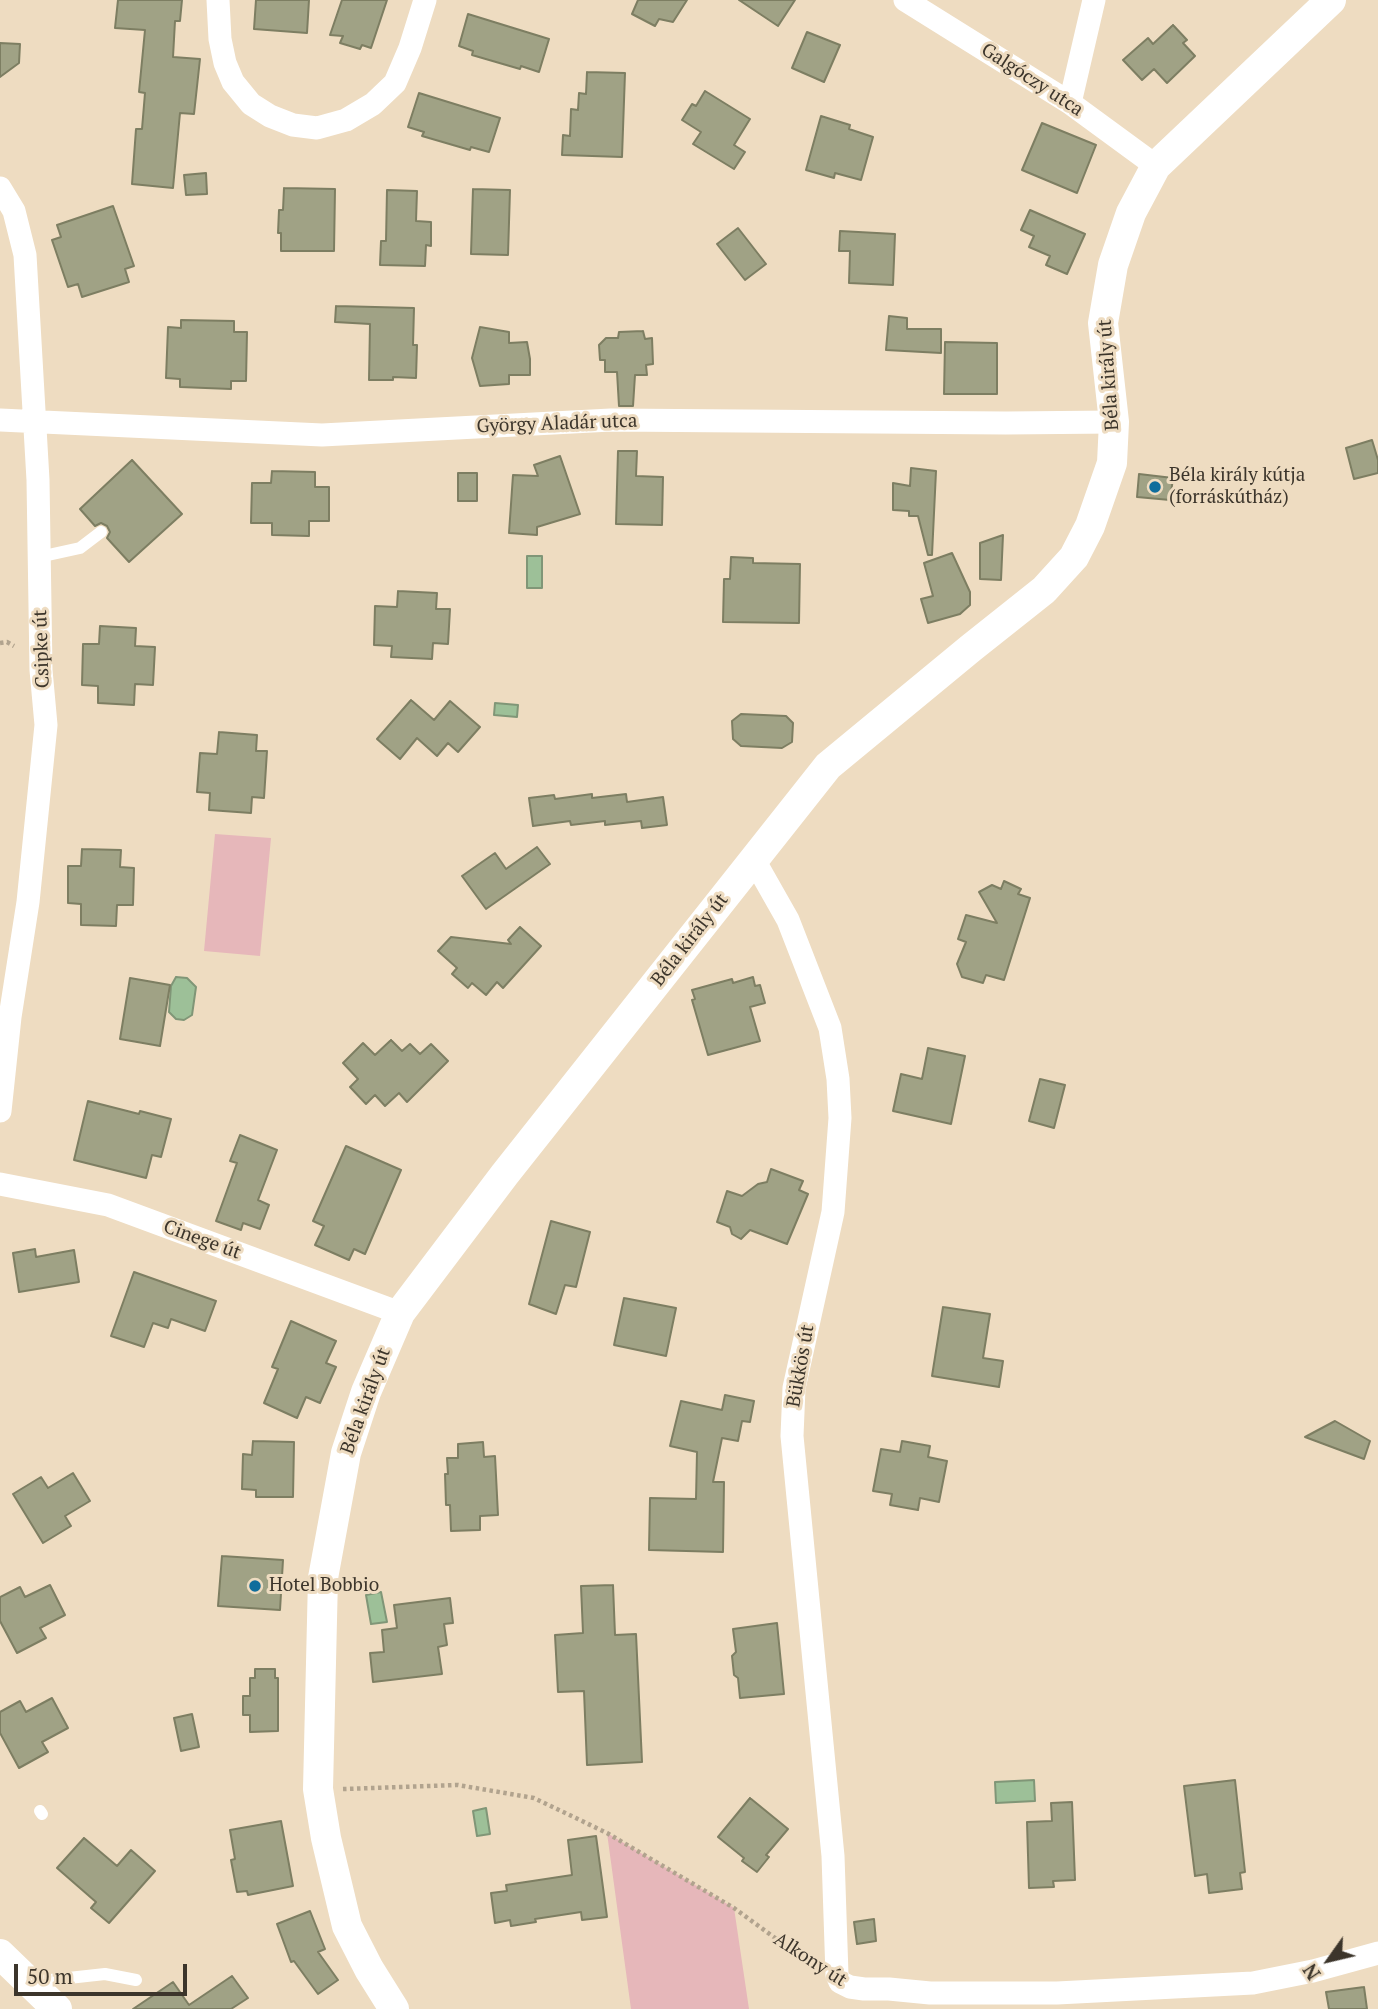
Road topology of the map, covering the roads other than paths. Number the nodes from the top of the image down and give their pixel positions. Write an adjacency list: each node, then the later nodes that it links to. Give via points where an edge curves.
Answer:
1 (218, 0): 2 (street, via 219,39 233,82 251,104 270,116 317,128 346,120 373,104 395,83)
2 (425, 0)
3 (905, 0): 6 (street, Galgóczy utca)
4 (1094, 0): 6 (street)
5 (1331, 0): 7 (street, Béla király út)
6 (1070, 103): 7 (street, Galgóczy utca)
7 (1156, 166): 11 (street, Béla király út, via 1131,213 1113,265 1103,323)
8 (0, 188): 10 (street, Csipke út, via 14,211 24,255)
9 (0, 420): 10 (street, György Aladár utca)
10 (34, 421): 11 (street, György Aladár utca, via 322,435 611,420); 13 (street, Csipke út)
11 (1114, 422): 14 (street, Béla király út, via 1112,463 1074,557 1044,590 828,766)
12 (101, 532): 13 (lane, via 80,548)
13 (39, 556): 15 (street, Csipke út, via 46,725)
14 (754, 860): 17 (street, Béla király út); 20 (street, Bükkös út, via 788,920 830,1028 838,1079 840,1118 832,1212 794,1388 792,1436 833,1856)
15 (0, 1111)
16 (0, 1184): 17 (street, Cinege út, via 108,1205)
17 (400, 1313): 24 (street, Béla király út, via 345,1453 323,1578 318,1789 347,1926)
18 (1378, 1953): 20 (street, Alkony út, via 1252,1983 1057,1993 864,1989 840,1982)
19 (0, 1954): 22 (street)
20 (837, 1975)
21 (136, 1980): 22 (lane, via 105,1975)
22 (29, 1983): 23 (street)
23 (57, 2009)
24 (394, 2009)

